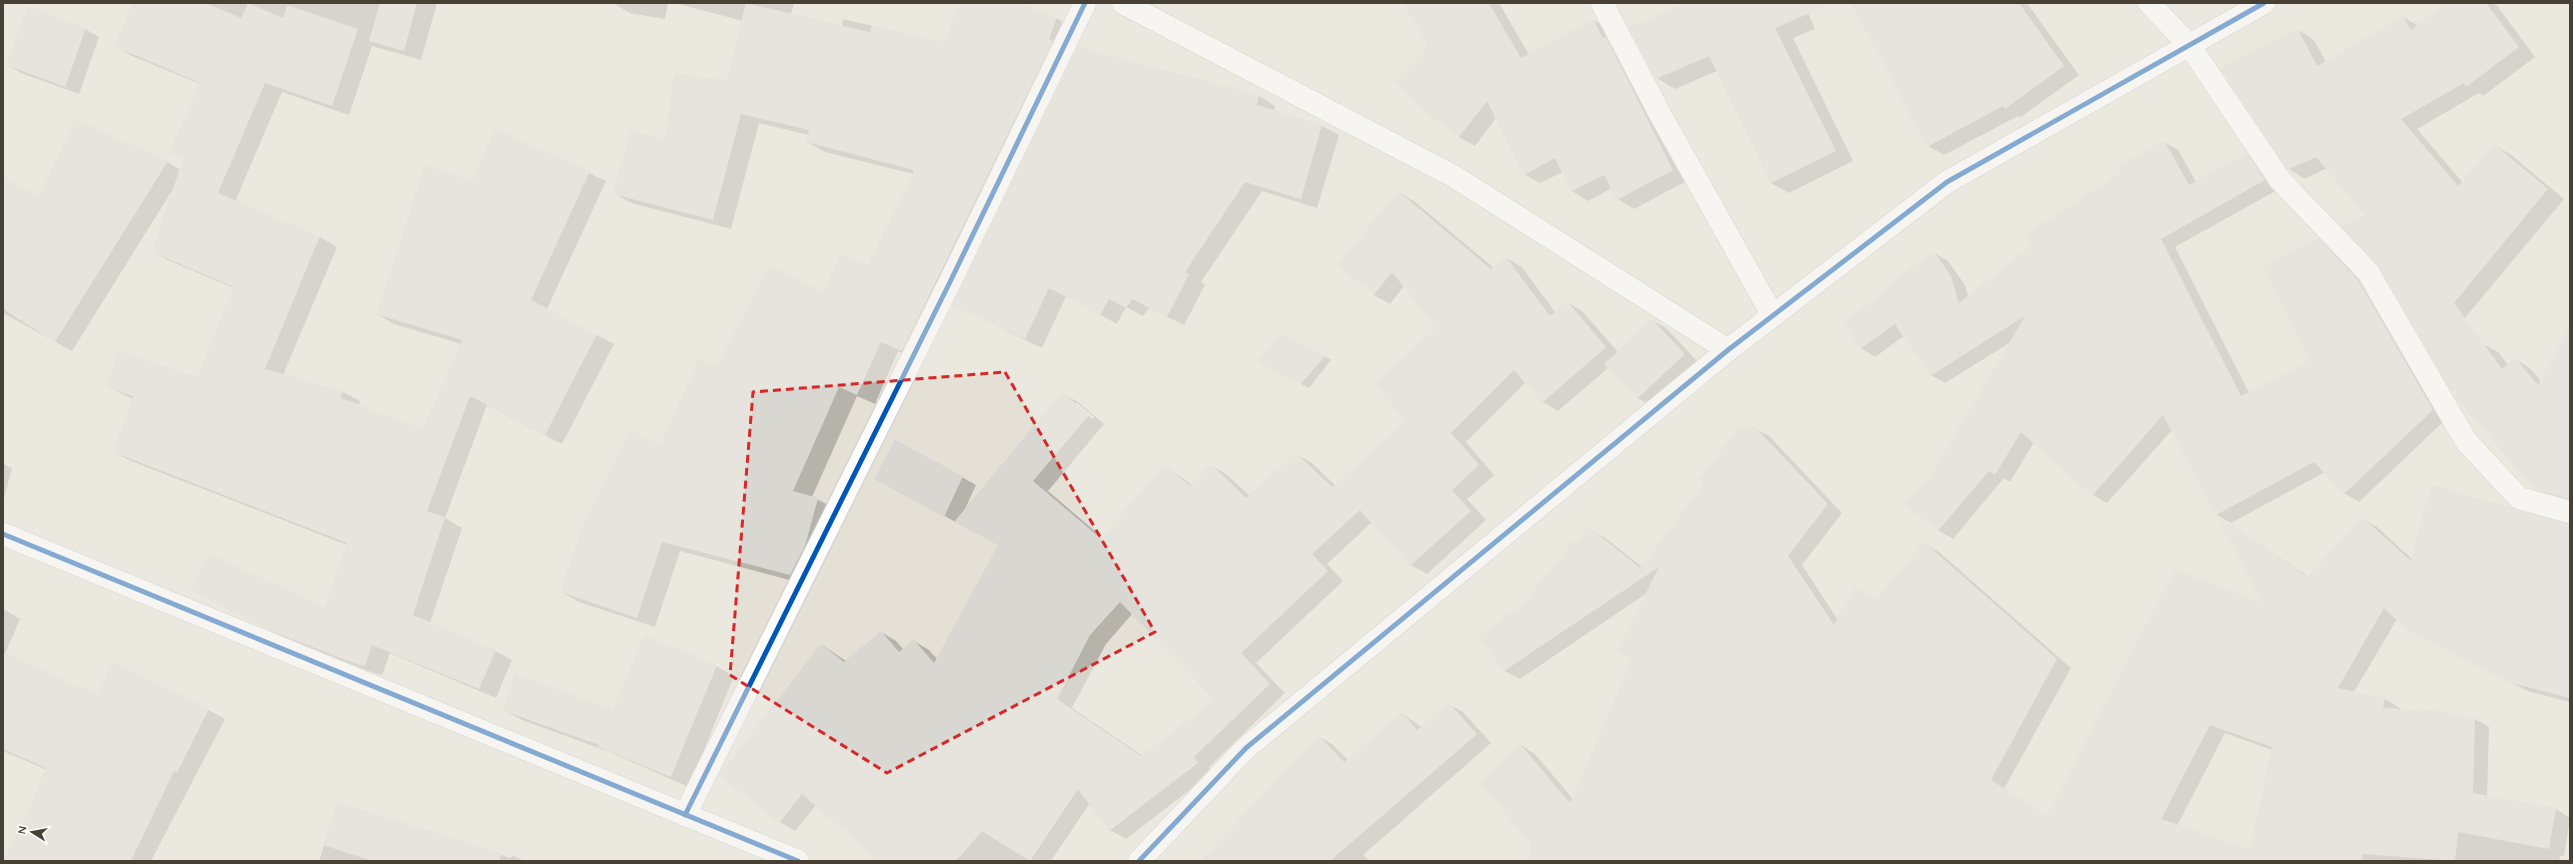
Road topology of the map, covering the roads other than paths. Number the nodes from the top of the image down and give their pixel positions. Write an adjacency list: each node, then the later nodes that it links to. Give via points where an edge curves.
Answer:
1 (1085, 3): 11 (street, via 949,284)
2 (1123, 3): 8 (street, via 1455,178)
3 (1602, 3): 7 (street, via 1660,114)
4 (2149, 3): 6 (street)
5 (2264, 3): 6 (street)
6 (2190, 45): 7 (street, via 1947,182); 9 (street, via 2280,180 2368,272 2466,441 2519,498)
7 (1773, 316): 8 (street)
8 (1728, 350): 13 (street, via 1246,748)
9 (2570, 512)
10 (3, 534): 11 (street)
11 (685, 815): 12 (street)
12 (798, 861)
13 (1139, 861)

